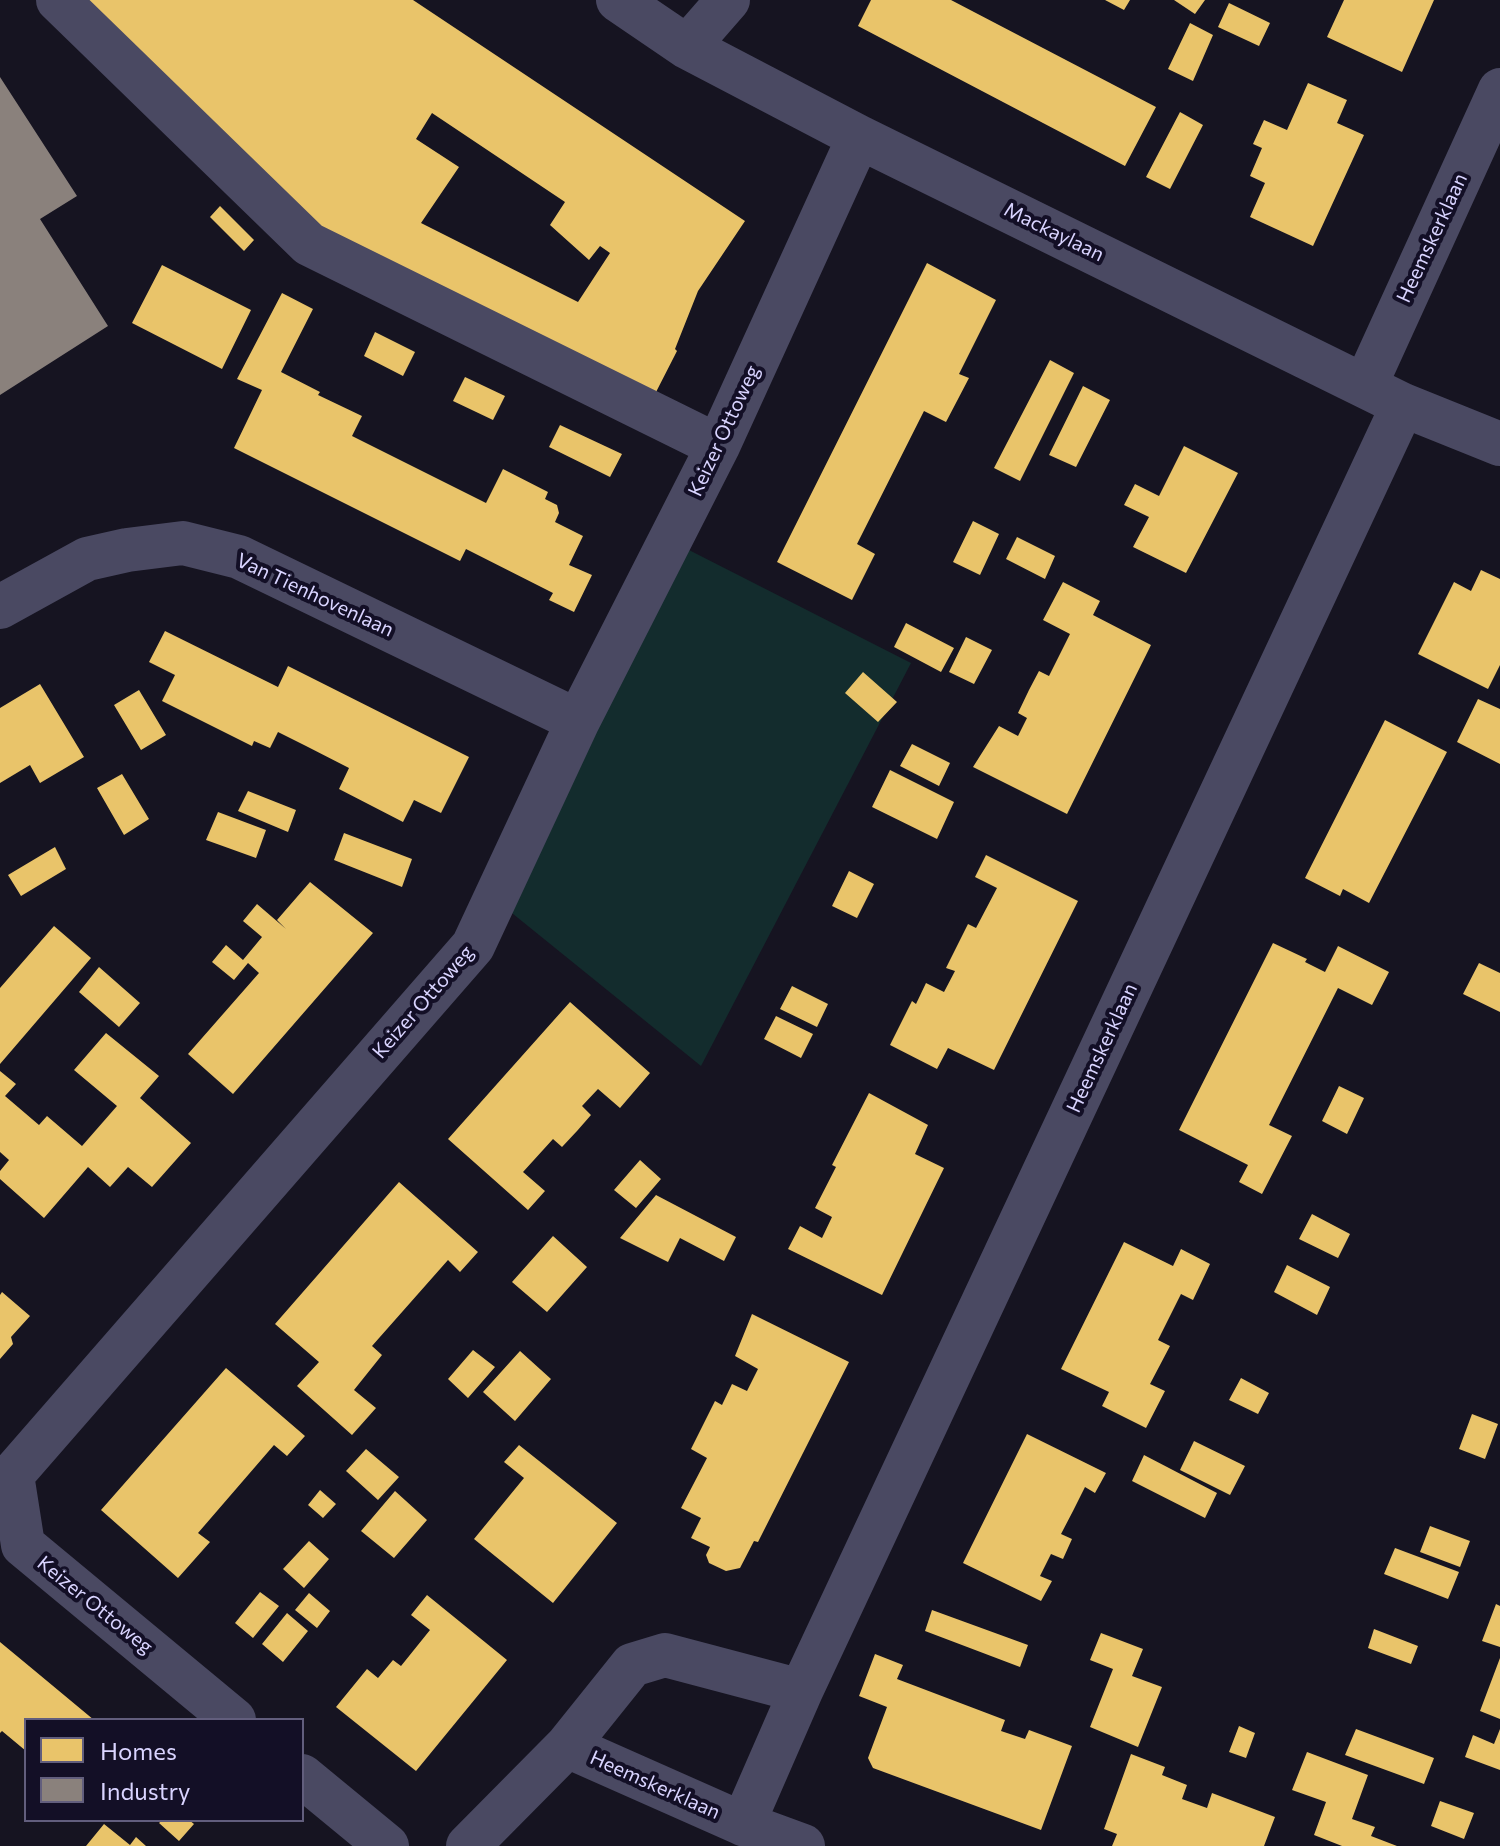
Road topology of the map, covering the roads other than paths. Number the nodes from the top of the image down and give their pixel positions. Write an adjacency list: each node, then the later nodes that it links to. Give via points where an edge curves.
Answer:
1 (58, 0): 10 (street, via 309,244)
2 (618, 0): 4 (street, Mackaylaan)
3 (728, 0): 4 (street)
4 (687, 47): 6 (street, Mackaylaan)
5 (1500, 90): 7 (street, Heemskerklaan)
6 (859, 137): 7 (street, Mackaylaan); 10 (street, Keizer Ottoweg)
7 (1365, 386): 8 (street, Mackaylaan)
8 (1403, 405): 9 (street, Mackaylaan); 13 (street, Heemskerklaan)
9 (1500, 444)
10 (718, 446): 12 (street, Keizer Ottoweg)
11 (0, 607): 12 (street, Van Tienhovenlaan, via 87,559 183,543 239,557)
12 (578, 721): 14 (street, Keizer Ottoweg, via 473,946 12,1475 23,1545)
13 (801, 1691): 15 (street, Heemskerklaan, via 665,1655 632,1665); 17 (street, Heemskerklaan)
14 (232, 1718)
15 (567, 1746): 17 (street, Heemskerklaan); 19 (street, Heemskerklaan)
16 (304, 1778): 18 (street)
17 (743, 1824): 20 (street)
18 (387, 1846)
19 (468, 1846)
20 (803, 1846)

